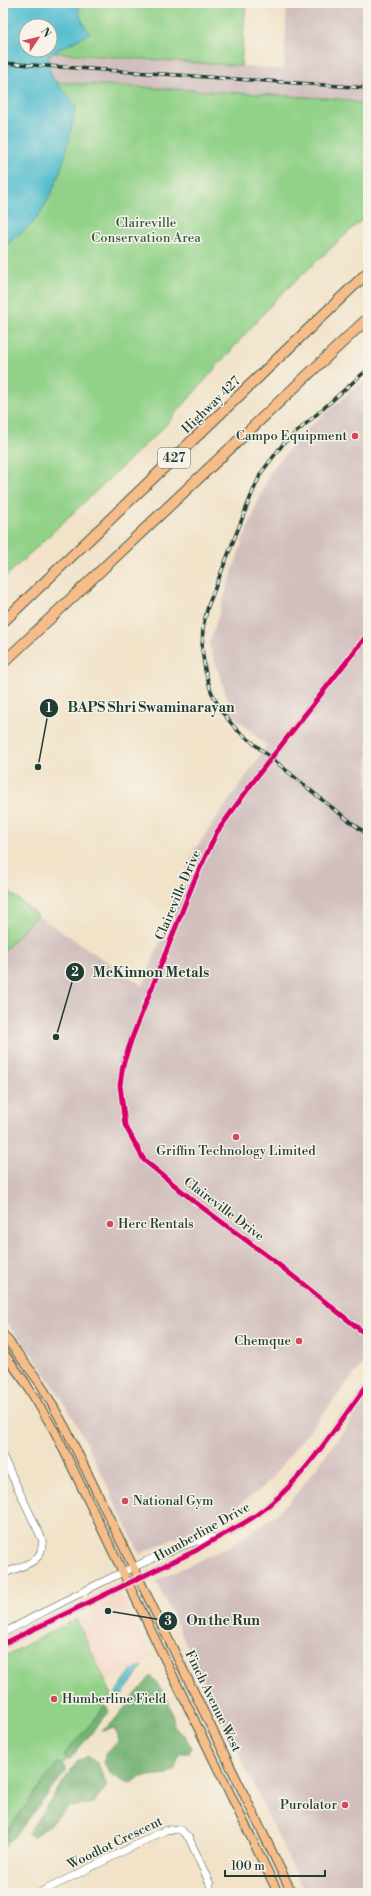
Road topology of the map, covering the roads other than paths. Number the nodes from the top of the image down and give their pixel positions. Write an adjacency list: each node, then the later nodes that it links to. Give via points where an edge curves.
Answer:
1 (368, 272): 3 (highway, Highway 427 / 427)
2 (368, 318): 7 (highway, 427)
3 (17, 609): 4 (highway); 5 (highway, Highway 427 / 427)
4 (3, 616)
5 (3, 622)
6 (368, 634): 9 (street, Claireville Drive, via 217,832 194,881 132,1038 120,1085 125,1125 144,1160)
7 (3, 663)
8 (3, 1334): 14 (main road, Finch Avenue West, via 30,1369 58,1413)
9 (368, 1336)
10 (3, 1352): 15 (main road, Finch Avenue West, via 35,1396 55,1432)
11 (368, 1384): 13 (street, Humberline Drive, via 293,1483 255,1516)
12 (3, 1456): 16 (street, via 42,1539 43,1548 37,1559)
13 (216, 1537): 14 (street, Humberline Drive, via 194,1542); 17 (street, Humberline Drive, via 197,1550)
14 (134, 1567): 15 (street, Humberline Drive); 17 (main road, Finch Avenue West)
15 (123, 1572): 18 (main road, Finch Avenue West); 19 (street, Humberline Drive)
16 (3, 1574)
17 (139, 1578): 18 (street, Humberline Drive); 24 (main road, Finch Avenue West)
18 (129, 1583): 20 (street, Humberline Drive); 23 (main road, Finch Avenue West)
19 (3, 1633)
20 (3, 1644)
21 (39, 1893): 22 (street, Woodlot Crescent, via 173,1828 182,1831 189,1838 210,1884)
22 (210, 1893)
23 (278, 1893)
24 (292, 1893)

